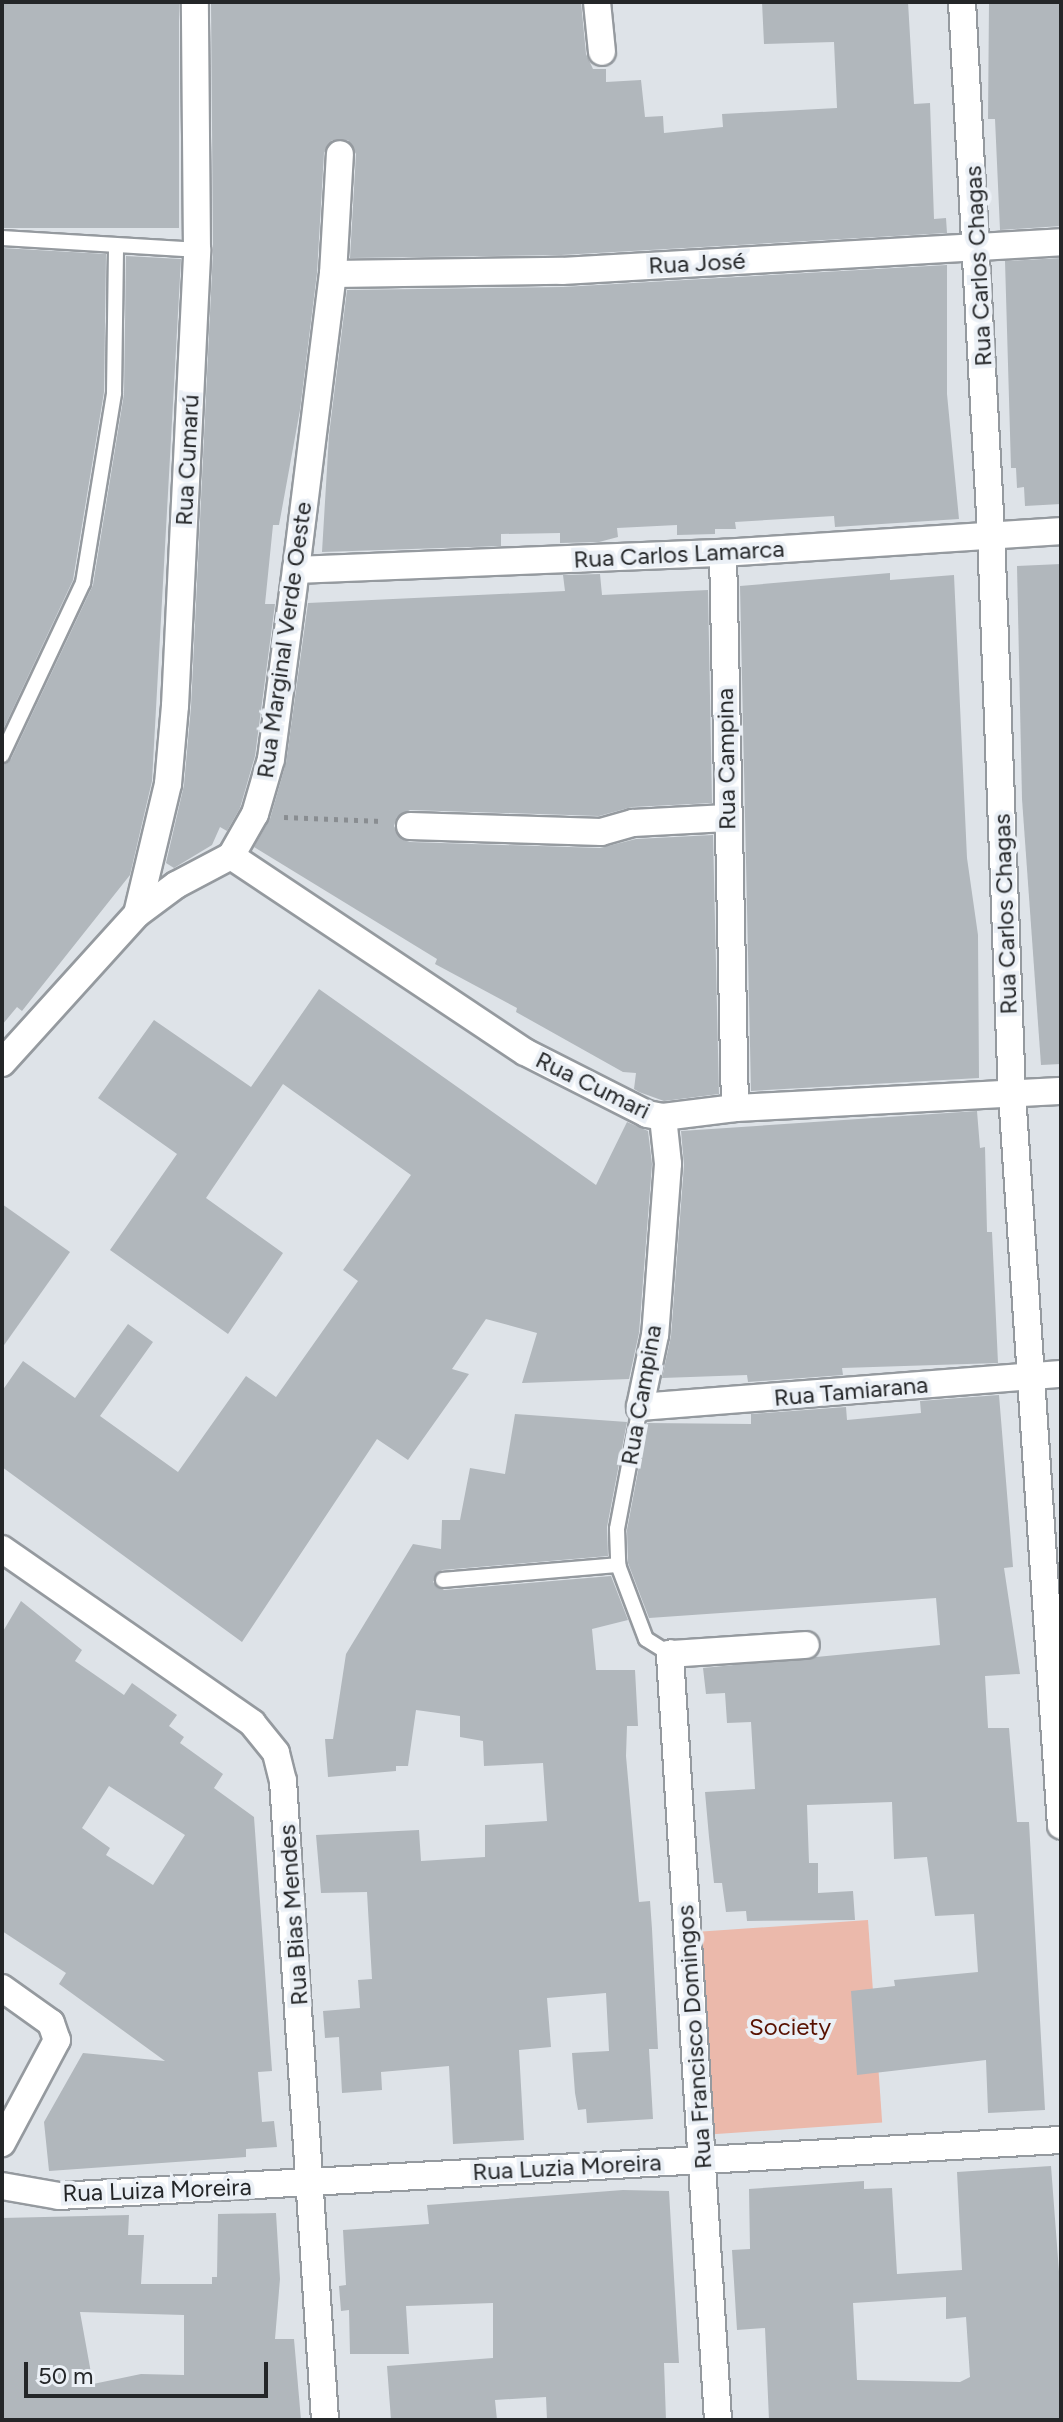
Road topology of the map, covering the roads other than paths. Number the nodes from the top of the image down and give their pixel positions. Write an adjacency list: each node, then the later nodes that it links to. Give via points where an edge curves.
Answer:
1 (195, 2): 10 (street, Rua Cumarú)
2 (597, 2): 4 (street)
3 (962, 2): 9 (street, Rua Carlos Chagas)
4 (602, 52)
5 (340, 154): 11 (street, Rua Marginal Verde Oeste)
6 (2, 238): 8 (lane)
7 (1061, 242): 9 (street, Rua José)
8 (116, 246): 10 (lane); 16 (lane, via 114,393 83,583)
9 (977, 246): 11 (street, Rua José, via 562,271); 13 (street, Rua Carlos Chagas)
10 (197, 250): 20 (street, Rua Cumarú, via 168,784)
11 (333, 274): 15 (street, Rua Marginal Verde Oeste)
12 (1061, 531): 13 (street, Rua Carlos Lamarca)
13 (991, 533): 14 (street, Rua Carlos Lamarca); 23 (street, Rua Carlos Chagas)
14 (723, 553): 15 (street, Rua Carlos Lamarca); 17 (street, Rua Campina)
15 (296, 570): 19 (street, Rua Marginal Verde Oeste, via 271,759 255,814)
16 (2, 755)
17 (727, 818): 18 (street, via 633,823 601,832); 24 (street, Rua Campina)
18 (410, 826)
19 (231, 856): 20 (street, via 176,885); 25 (street, Rua Cumari, via 525,1052)
20 (137, 914): 21 (street)
21 (2, 1063)
22 (1061, 1091): 23 (street, Rua Cumari)
23 (1012, 1094): 24 (street, Rua Cumari); 27 (street, Rua Carlos Chagas)
24 (735, 1108): 25 (street, Rua Cumari)
25 (663, 1117): 28 (street, Rua Campina, via 668,1164 655,1335)
26 (1061, 1374): 27 (street, Rua Tamiarana)
27 (1034, 1376): 28 (street, Rua Tamiarana); 34 (street, Rua Carlos Chagas)
28 (640, 1407): 30 (lane, Rua Campina, via 617,1529)
29 (2, 1549): 39 (street, Rua Bias Mendes, via 252,1723 276,1753 283,1781)
30 (618, 1565): 31 (lane); 33 (lane, Rua Campina, via 646,1639)
31 (443, 1580)
32 (806, 1645): 33 (street)
33 (670, 1654): 38 (street, Rua Francisco Domingos)
34 (1061, 1825)
35 (2, 1988): 37 (street, via 51,2023 57,2040)
36 (1061, 2140): 38 (street, Rua Luzia Moreira)
37 (2, 2143)
38 (701, 2159): 39 (street, Rua Luzia Moreira); 42 (street, Rua Francisco Domingos)
39 (312, 2183): 40 (street, Rua Luiza Moreira, via 59,2196); 41 (street, Rua Bias Mendes)
40 (2, 2186)
41 (325, 2420)
42 (718, 2420)

